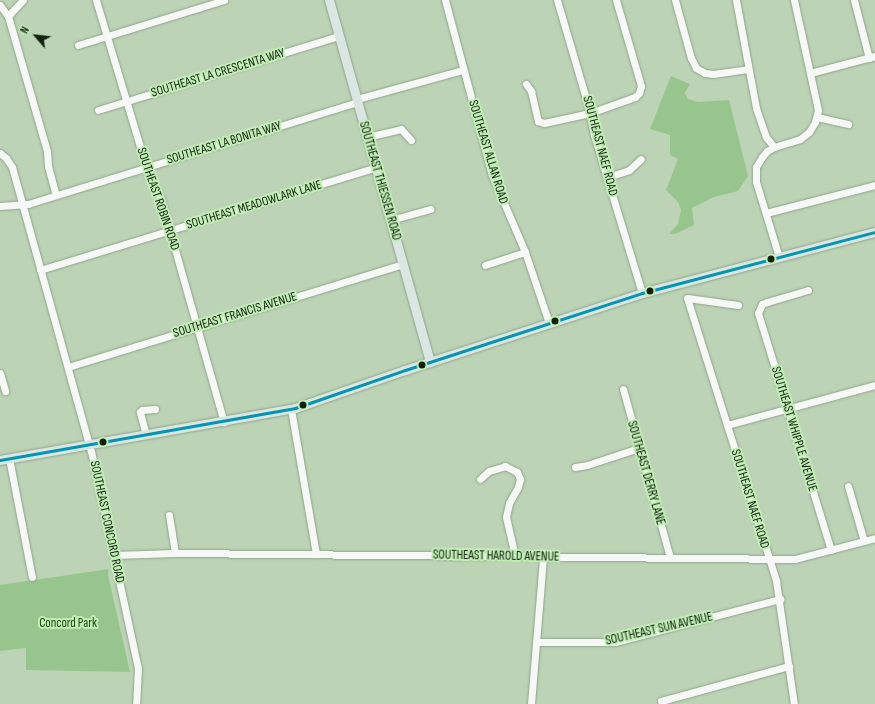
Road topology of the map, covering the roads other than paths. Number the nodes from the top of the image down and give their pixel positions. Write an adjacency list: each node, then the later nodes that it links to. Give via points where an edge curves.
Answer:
1 (23, 0): 13 (street)
2 (96, 0): 14 (street, SOUTHEAST ROBIN ROAD)
3 (224, 0): 14 (street)
4 (329, 0): 15 (main road, SOUTHEAST THIESSEN ROAD)
5 (445, 0): 19 (street, SOUTHEAST ALLAN ROAD)
6 (557, 0): 25 (street, SOUTHEAST NAEF ROAD)
7 (616, 0): 25 (street, via 640,90 635,97)
8 (675, 0): 18 (street, via 696,68 713,74)
9 (736, 0): 18 (street)
10 (794, 0): 20 (street)
11 (854, 0): 17 (street)
12 (0, 5): 13 (street)
13 (8, 16): 37 (street, via 47,151 48,166)
14 (106, 36): 16 (street); 23 (street, SOUTHEAST ROBIN ROAD)
15 (339, 36): 22 (main road, SOUTHEAST THIESSEN ROAD); 23 (street, SOUTHEAST LA CRESCENTA WAY)
16 (78, 45)
17 (872, 57): 20 (street)
18 (748, 68): 30 (street, via 760,122 767,139)
19 (463, 70): 22 (street, SOUTHEAST LA BONITA WAY); 45 (street, SOUTHEAST ALLAN ROAD, via 493,179)
20 (810, 74): 26 (street)
21 (526, 84): 25 (street, via 531,91 538,121 544,123)
22 (357, 100): 28 (main road, SOUTHEAST THIESSEN ROAD); 33 (street, SOUTHEAST LA BONITA WAY)
23 (126, 101): 24 (street, SOUTHEAST LA CRESCENTA WAY); 33 (street, SOUTHEAST ROBIN ROAD)
24 (98, 110)
25 (590, 113): 35 (street, SOUTHEAST NAEF ROAD, via 594,135)
26 (817, 116): 27 (street); 30 (street, via 812,128 804,136)
27 (848, 124)
28 (367, 137): 29 (street, via 401,129); 34 (main road, SOUTHEAST THIESSEN ROAD)
29 (411, 140)
30 (774, 147): 41 (street, via 762,157 755,171)
31 (0, 153): 38 (street, SOUTHEAST CONCORD ROAD, via 12,167)
32 (641, 159): 35 (street, via 629,170)
33 (146, 167): 37 (street, SOUTHEAST LA BONITA WAY); 43 (street, SOUTHEAST ROBIN ROAD, via 161,200)
34 (376, 167): 42 (main road, SOUTHEAST THIESSEN ROAD); 43 (street, SOUTHEAST MEADOWLARK LANE)
35 (608, 177): 51 (street, SOUTHEAST NAEF ROAD)
36 (875, 185): 41 (street)
37 (56, 195): 38 (street, SOUTHEAST LA BONITA WAY)
38 (22, 205): 39 (street, SOUTHEAST LA BONITA WAY); 49 (street, SOUTHEAST CONCORD ROAD)
39 (0, 206)
40 (430, 209): 42 (street)
41 (766, 213): 46 (street)
42 (390, 220): 47 (main road, SOUTHEAST THIESSEN ROAD)
43 (170, 231): 49 (street, SOUTHEAST MEADOWLARK LANE); 54 (street, SOUTHEAST ROBIN ROAD)
44 (875, 232): 46 (main road)
45 (525, 252): 48 (street); 53 (street, SOUTHEAST ALLAN ROAD)
46 (779, 257): 51 (main road)
47 (403, 264): 54 (street, SOUTHEAST FRANCIS AVENUE); 55 (main road, SOUTHEAST THIESSEN ROAD)
48 (485, 266)
49 (40, 270): 56 (street, SOUTHEAST CONCORD ROAD)
50 (808, 290): 61 (street, SOUTHEAST WHIPPLE AVENUE, via 767,302 759,308 759,317)
51 (642, 293): 53 (main road)
52 (738, 305): 65 (street, SOUTHEAST NAEF ROAD, via 687,298)
53 (549, 323): 55 (main road)
54 (197, 327): 56 (street, SOUTHEAST FRANCIS AVENUE); 64 (street, SOUTHEAST ROBIN ROAD)
55 (430, 362): 63 (main road)
56 (68, 367): 67 (street, SOUTHEAST CONCORD ROAD)
57 (0, 373): 60 (street)
58 (875, 385): 61 (street)
59 (623, 389): 68 (street, SOUTHEAST DERRY LANE)
60 (5, 391)
61 (788, 408): 65 (street); 76 (street, SOUTHEAST WHIPPLE AVENUE)
62 (155, 409): 66 (street, via 140,412)
63 (291, 409): 64 (main road); 78 (street)
64 (224, 422): 66 (main road)
65 (727, 425): 83 (street, SOUTHEAST NAEF ROAD)
66 (146, 434): 67 (main road)
67 (90, 444): 69 (main road); 79 (street, SOUTHEAST CONCORD ROAD)
68 (639, 448): 70 (street, via 588,466); 82 (street, SOUTHEAST DERRY LANE)
69 (4, 459): 84 (street)
70 (575, 467)
71 (480, 479): 80 (street, via 489,471 505,466 517,472 520,479 509,503 506,517)
72 (848, 486): 75 (street)
73 (169, 515): 77 (street)
74 (875, 538): 75 (street, SOUTHEAST HAROLD AVENUE)
75 (864, 541): 76 (street, SOUTHEAST HAROLD AVENUE)
76 (830, 550): 83 (street, SOUTHEAST HAROLD AVENUE, via 801,558)
77 (175, 553): 78 (street, SOUTHEAST HAROLD AVENUE); 79 (street, SOUTHEAST HAROLD AVENUE)
78 (316, 554): 80 (street, SOUTHEAST HAROLD AVENUE)
79 (114, 555): 89 (street, SOUTHEAST CONCORD ROAD, via 138,668)
80 (515, 556): 81 (street, SOUTHEAST HAROLD AVENUE)
81 (543, 557): 82 (street, SOUTHEAST HAROLD AVENUE); 86 (street)
82 (670, 557): 83 (street, SOUTHEAST HAROLD AVENUE)
83 (769, 559): 85 (street, SOUTHEAST NAEF ROAD)
84 (32, 577)
85 (780, 599): 86 (street, SOUTHEAST SUN AVENUE, via 615,642); 87 (street, SOUTHEAST NAEF ROAD)
86 (536, 642): 90 (street)
87 (789, 666): 88 (street); 91 (street, SOUTHEAST NAEF ROAD)
88 (661, 701)
89 (136, 704)
90 (531, 704)
91 (794, 704)

